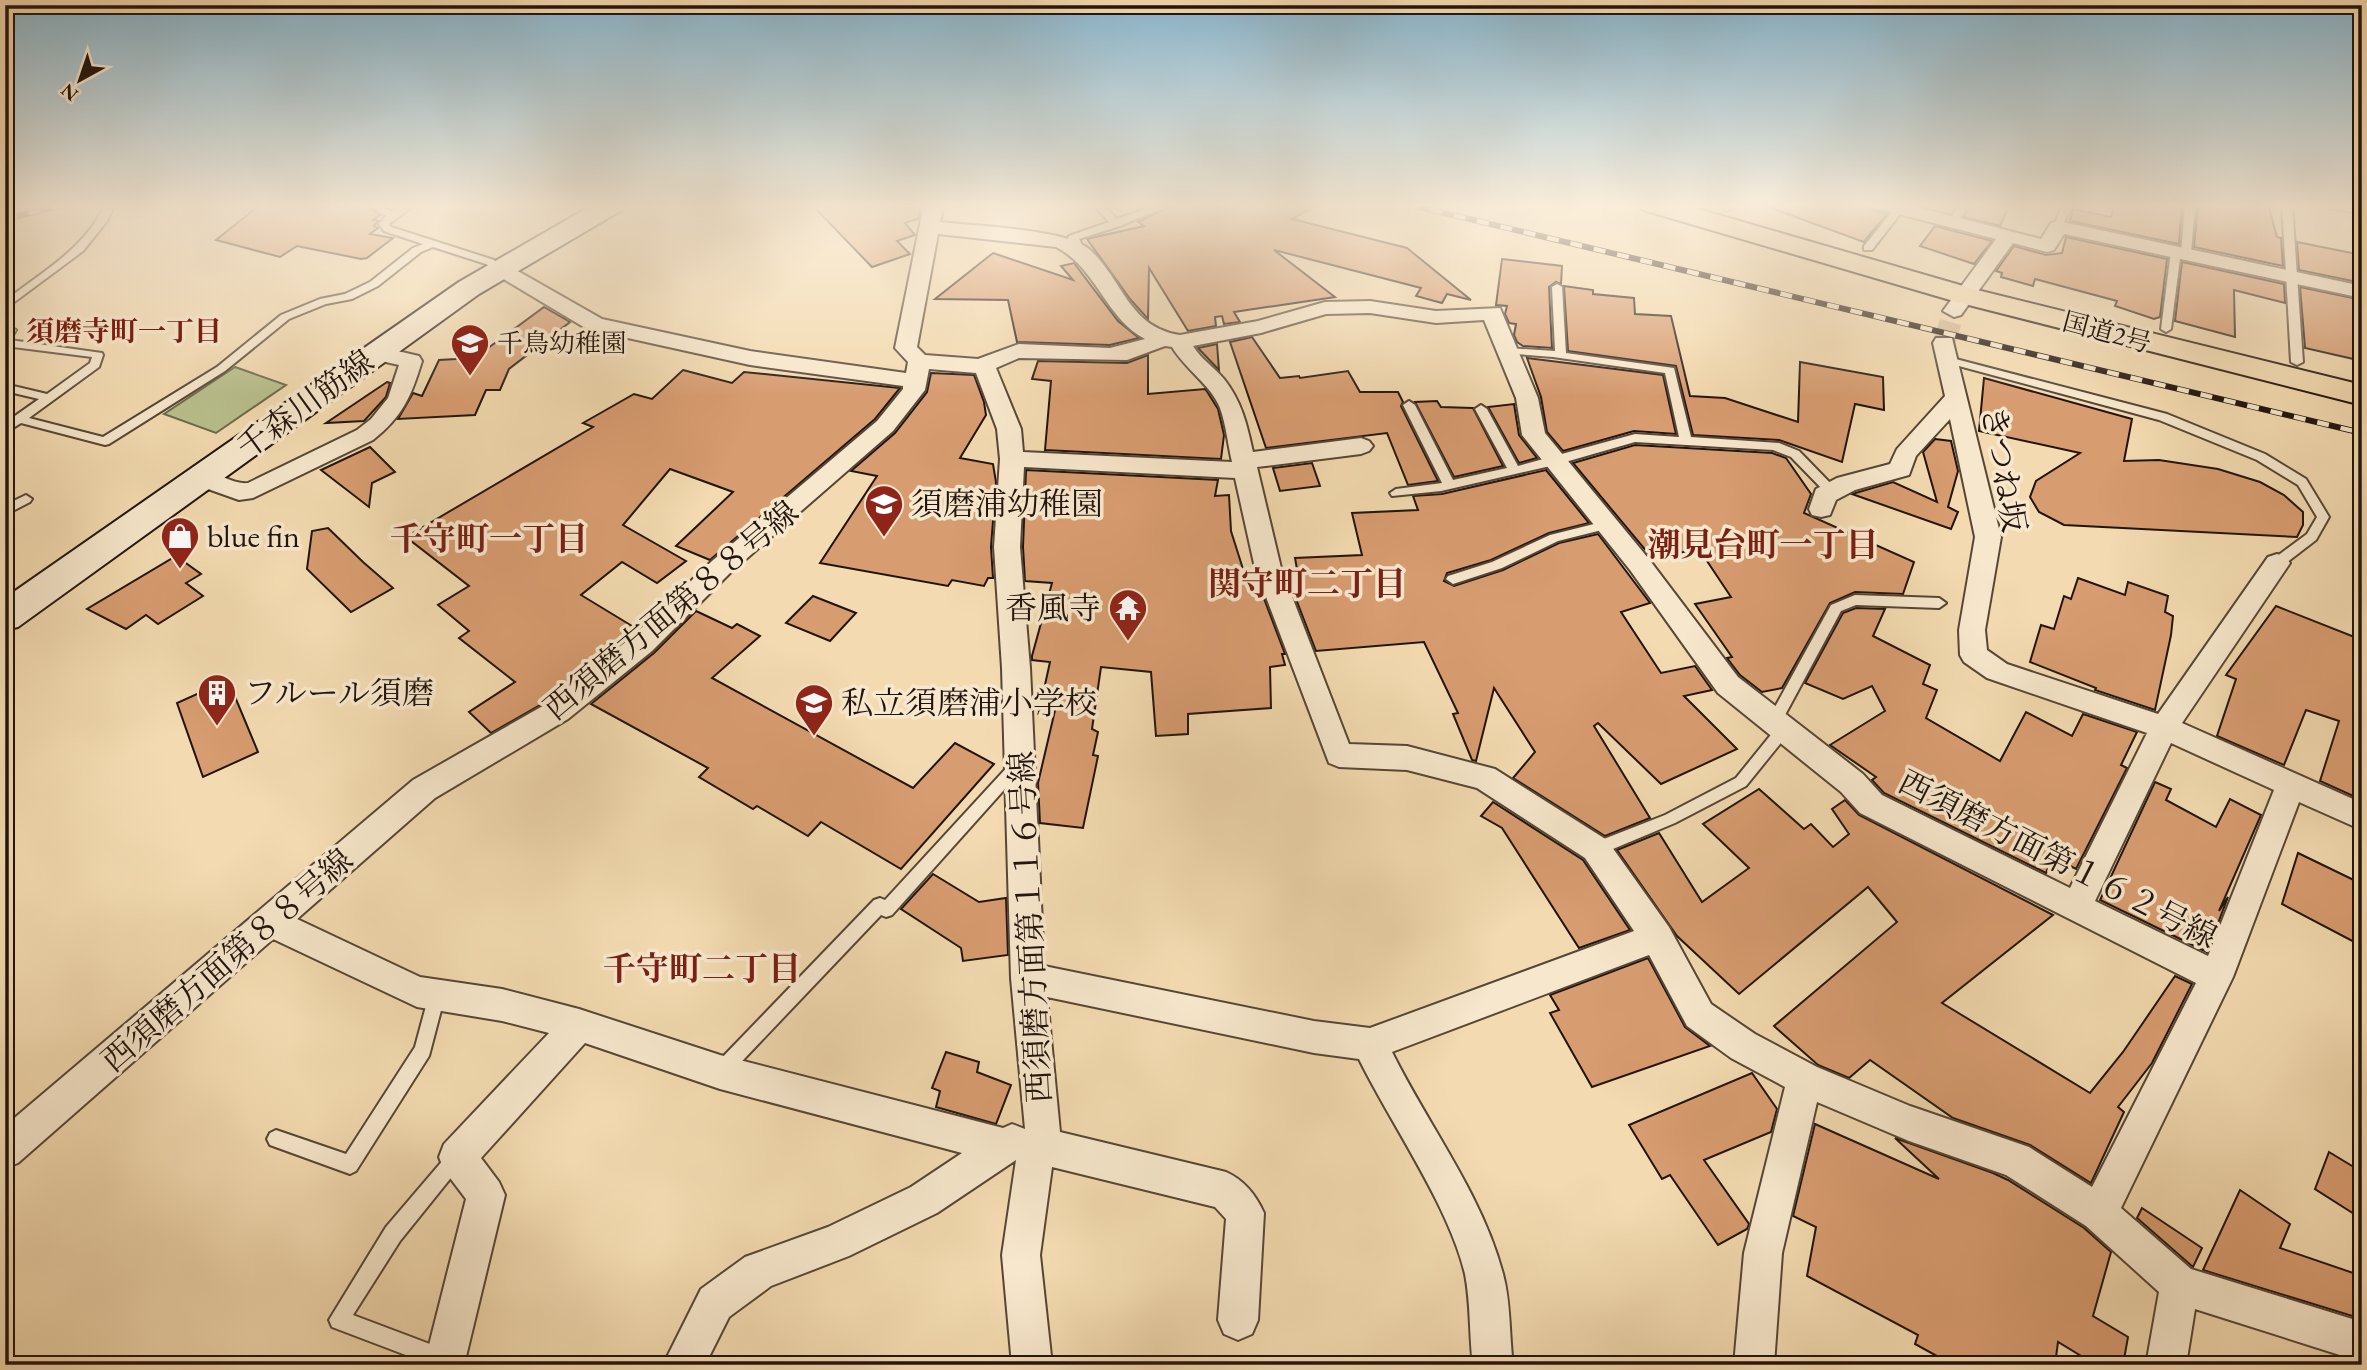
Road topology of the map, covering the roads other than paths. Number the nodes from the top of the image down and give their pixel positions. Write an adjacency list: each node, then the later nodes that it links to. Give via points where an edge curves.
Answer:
1 (55, 268): 17 (lane)
2 (394, 268): 35 (lane, via 348,297 285,317 221,369 105,441)
3 (499, 268): 12 (lane)
4 (505, 268): 12 (street, 千森川筋線)
5 (922, 268): 28 (street, via 906,348)
6 (1093, 268): 20 (street, via 1136,326)
7 (1851, 268): 16 (highway, 国道2号)
8 (1985, 268): 16 (street)
9 (2178, 268): 18 (lane)
10 (2253, 268): 13 (street)
11 (2290, 268): 13 (lane)
12 (502, 270): 24 (street, 千森川筋線); 28 (street, via 596,324 750,358)
13 (2290, 276): 15 (street); 26 (lane)
14 (1557, 287): 25 (lane)
15 (2362, 292)
16 (1960, 303): 31 (highway, 国道2号)
17 (7, 304)
18 (2165, 329)
19 (5, 330): 21 (lane, via 11,330)
20 (1171, 341): 22 (street, 西須磨方面第１６２号線, via 1261,327 1325,308 1370,307 1436,317 1492,313); 27 (street, via 1144,351 1111,355 1019,351); 41 (street, via 1215,383 1231,407)
21 (5, 342): 32 (lane, via 98,355 94,365)
22 (1507, 351): 25 (lane); 40 (street, 西須磨方面第１６２号線, via 1527,398 1534,435)
23 (1946, 351): 30 (street, きつね坂); 50 (lane, via 2163,417 2282,469 2302,482 2323,517 2312,537)
24 (376, 353): 43 (street, 千森川筋線); 43 (street, via 411,361 398,400 365,435 253,490 239,492)
25 (1561, 355): 37 (lane, via 1670,370)
26 (2297, 362)
27 (984, 365): 28 (street); 39 (street, 西須磨方面第１１６号線, via 1009,429)
28 (918, 371): 61 (street, 西須磨方面第８８号線, via 914,390 885,425 721,567 642,644 558,711 424,789)
29 (5, 387): 32 (lane)
30 (1957, 396): 47 (street, via 1905,454 1900,468 1846,484); 55 (street, きつね坂, via 1987,537 1972,630 1974,655 1997,671)
31 (2362, 396)
32 (48, 398): 35 (lane)
33 (1409, 405): 44 (lane)
34 (1481, 409): 42 (lane)
35 (20, 419): 36 (lane)
36 (5, 429)
37 (1686, 441): 40 (lane, via 1635,438); 47 (lane, via 1775,446 1795,454)
38 (1361, 446): 41 (street)
39 (1012, 459): 41 (street); 56 (street, 西須磨方面第１１６号線, via 1007,547)
40 (1555, 461): 42 (lane); 49 (street, 西須磨方面第１６２号線)
41 (1245, 466): 59 (street, via 1268,568 1339,755 1407,758 1485,778)
42 (1514, 470): 44 (lane)
43 (203, 478): 53 (street, 千森川筋線)
44 (1449, 485): 45 (lane)
45 (1396, 493)
46 (26, 499): 48 (lane)
47 (1826, 500)
48 (5, 511)
49 (1606, 525): 51 (lane, via 1553,538 1497,565); 54 (street, 西須磨方面第１６２号線, via 1728,685)
50 (2277, 563): 55 (street)
51 (1453, 579)
52 (1938, 603): 54 (lane, via 1855,600 1836,608)
53 (5, 617)
54 (1776, 724): 59 (lane, via 1741,782 1670,819); 60 (street, 西須磨方面第１６２号線, via 1852,783 1871,804)
55 (2164, 727): 57 (street); 60 (street)
56 (1020, 764): 64 (street, 西須磨方面第１１６号線); 68 (lane)
57 (2291, 785): 58 (street); 63 (street)
58 (2362, 817)
59 (1596, 849): 62 (street)
60 (2077, 906): 63 (street, 西須磨方面第１６２号線)
61 (272, 923): 65 (street, via 417,992); 72 (street, 西須磨方面第８８号線)
62 (1657, 937): 67 (street); 69 (street, via 1699,1015 1743,1046)
63 (2216, 977): 74 (street)
64 (1028, 978): 67 (street, via 1314,1037); 71 (street, 西須磨方面第１１６号線)
65 (438, 995): 66 (street, via 502,1004); 70 (lane, via 423,1050 350,1165)
66 (579, 1025): 68 (street); 73 (street)
67 (1370, 1044): 81 (street, via 1445,1182 1482,1266)
68 (720, 1072): 71 (street)
69 (1805, 1079): 74 (street, via 1909,1123 2016,1160); 82 (street, via 1763,1252)
70 (276, 1139)
71 (1028, 1140): 76 (street, via 1226,1191 1245,1213); 79 (street, via 924,1200 836,1243 760,1271 715,1303); 80 (street, 西須磨方面第１１６号線, via 1021,1255)
72 (5, 1150)
73 (457, 1157): 78 (street, via 486,1195); 78 (lane, via 393,1234 339,1320)
74 (2099, 1213): 75 (street)
75 (2180, 1285): 77 (street); 83 (street)
76 (1238, 1320)
77 (2362, 1342)
78 (445, 1362)
79 (683, 1365)
80 (1032, 1365)
81 (1493, 1365)
82 (1754, 1365)
83 (2166, 1365)

